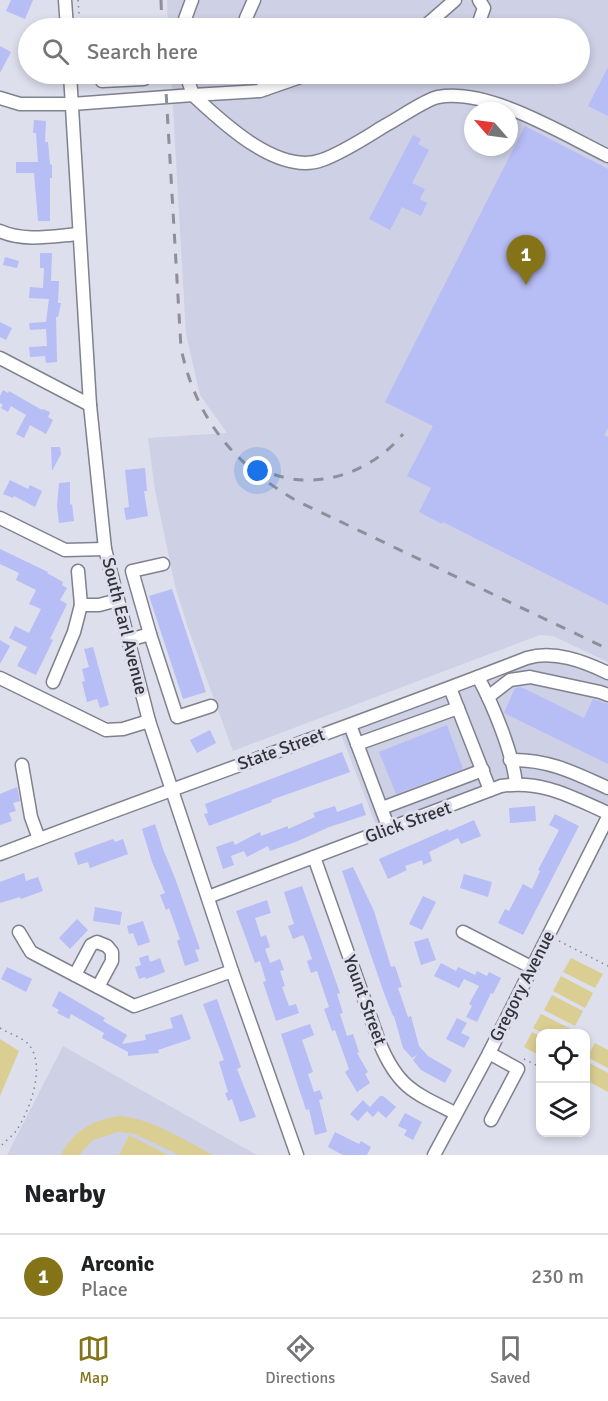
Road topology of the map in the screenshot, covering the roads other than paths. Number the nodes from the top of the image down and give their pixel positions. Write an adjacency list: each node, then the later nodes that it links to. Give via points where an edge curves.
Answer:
1 (65, 0): 6 (street)
2 (192, 0): 7 (street)
3 (254, 0): 8 (street)
4 (455, 0): 9 (street)
5 (479, 0): 10 (street, via 484,8)
6 (67, 18)
7 (185, 18)
8 (246, 18)
9 (434, 18)
10 (481, 18)
11 (71, 84): 20 (street, South Earl Avenue)
12 (102, 84): 19 (street)
13 (189, 84): 17 (street)
14 (264, 84): 16 (street)
15 (280, 84): 16 (street)
16 (266, 89): 17 (street)
17 (193, 95): 19 (street); 21 (street, via 231,130 262,150 291,162 320,161 436,97 469,96 529,117)
18 (0, 98): 20 (street, via 20,104)
19 (103, 102): 20 (street)
20 (72, 104): 23 (street, South Earl Avenue)
21 (608, 156)
22 (0, 231): 23 (street, via 29,238)
23 (79, 234): 25 (street, South Earl Avenue)
24 (0, 358): 25 (street)
25 (90, 405): 27 (street, South Earl Avenue)
26 (0, 518): 27 (street, via 65,550)
27 (105, 549): 30 (street, South Earl Avenue)
28 (163, 564): 32 (street, via 132,571)
29 (78, 571): 31 (street)
30 (118, 600): 31 (street); 33 (street, South Earl Avenue)
31 (81, 604): 37 (street, via 74,633)
32 (150, 634): 33 (street); 41 (street, via 177,717)
33 (129, 640): 43 (street, South Earl Avenue)
34 (608, 673): 35 (street, State Street, via 585,662 540,654)
35 (478, 677): 38 (street, State Street); 40 (street)
36 (0, 678): 43 (street, via 106,730)
37 (53, 682)
38 (450, 688): 42 (street); 44 (street, State Street)
39 (608, 695): 40 (street, via 530,677 510,680)
40 (488, 697): 46 (street)
41 (211, 706)
42 (459, 708): 45 (street); 48 (street)
43 (149, 722): 51 (street, South Earl Avenue)
44 (350, 725): 45 (street); 51 (street, State Street)
45 (357, 744): 53 (street)
46 (510, 760): 49 (street); 50 (street, via 552,764)
47 (22, 765): 56 (street)
48 (483, 770): 52 (street); 53 (street)
49 (516, 784): 52 (street, Glick Street); 54 (street, Glick Street, via 554,789)
50 (607, 785)
51 (172, 789): 56 (street, State Street); 59 (street, South Earl Avenue)
52 (490, 790): 55 (street, Glick Street)
53 (381, 808): 55 (street)
54 (608, 815): 62 (street, Gregory Avenue)
55 (389, 829): 58 (street, Glick Street)
56 (39, 839): 57 (street, State Street)
57 (0, 854)
58 (314, 857): 59 (street, Glick Street); 67 (street, Yount Street, via 390,1067 422,1097)
59 (208, 897): 63 (street, South Earl Avenue)
60 (20, 932): 64 (street, via 31,952)
61 (463, 932): 62 (street)
62 (531, 967): 66 (street, Gregory Avenue)
63 (232, 971): 65 (street, via 134,1006); 69 (street, South Earl Avenue)
64 (75, 975): 65 (street); 65 (street, via 90,945 97,942 107,946 112,961)
65 (98, 987)
66 (489, 1053): 67 (street, Gregory Avenue); 68 (street, via 518,1069)
67 (455, 1113): 70 (street, Gregory Avenue)
68 (491, 1120)
69 (297, 1155)
70 (434, 1155)

